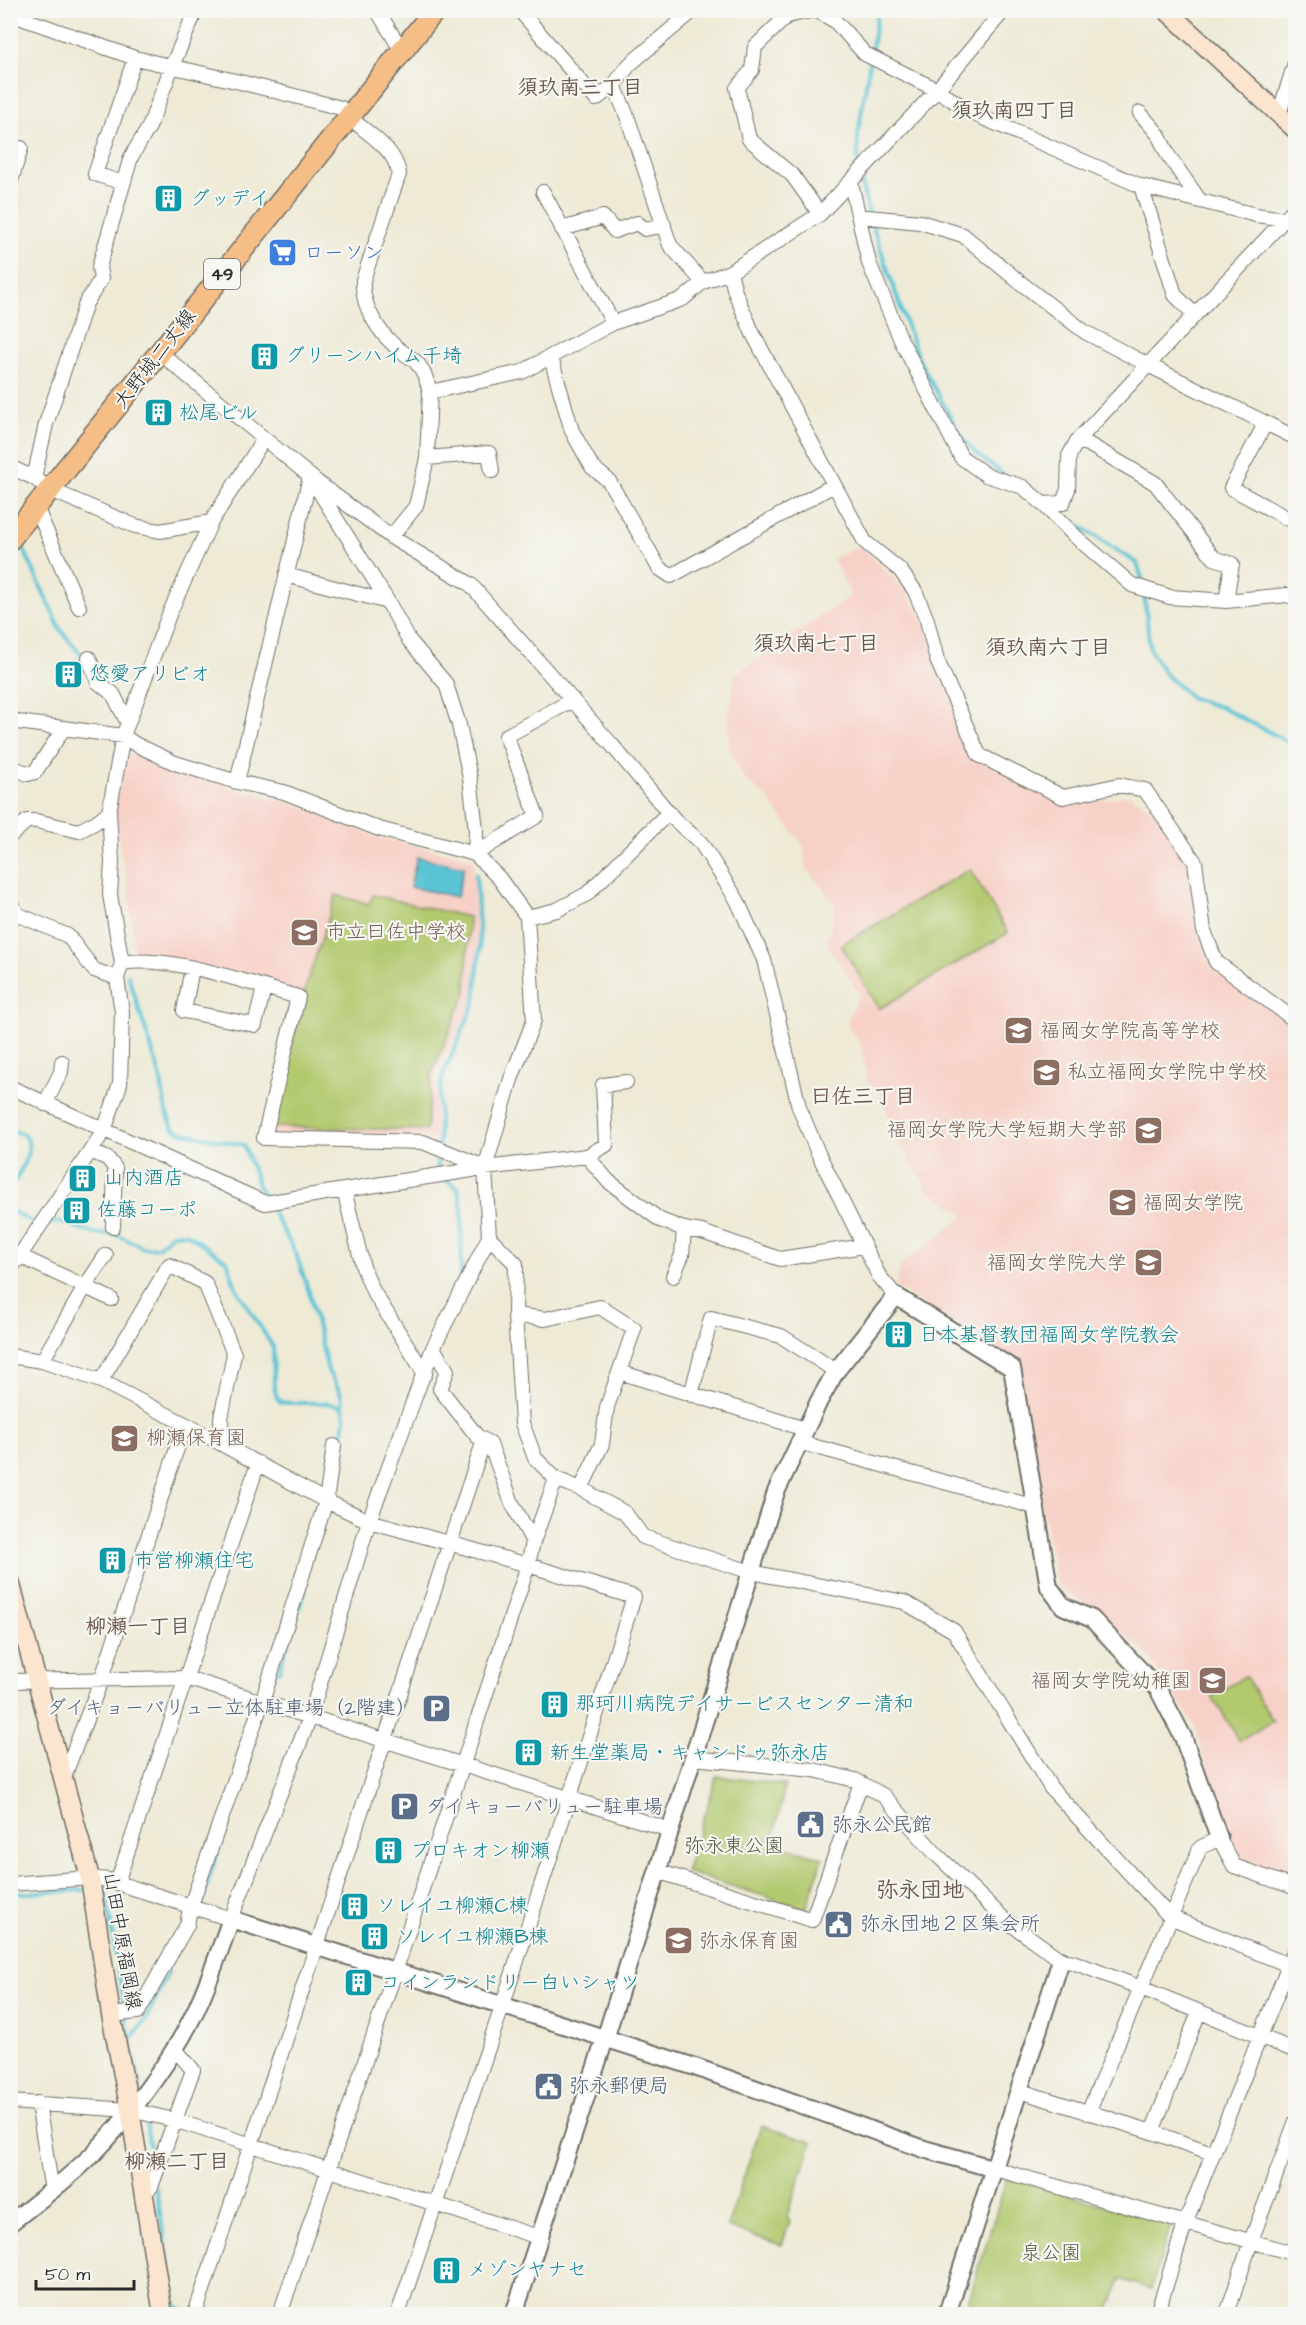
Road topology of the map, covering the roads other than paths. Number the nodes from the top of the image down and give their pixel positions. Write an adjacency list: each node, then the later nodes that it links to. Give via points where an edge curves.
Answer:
1 (196, 10): 14 (street)
2 (377, 10): 11 (street)
3 (435, 10): 11 (main road, 大野城二丈線 / 49)
4 (524, 10): 15 (street, via 522,13 596,99)
5 (694, 10): 15 (street, via 629,65)
6 (815, 10): 9 (street); 16 (street, via 835,21 865,54)
7 (1004, 10): 16 (street)
8 (1166, 10): 18 (main road)
9 (785, 13): 29 (street, via 755,47 752,70 737,88 749,139 793,176)
10 (10, 14): 12 (street)
11 (402, 51): 19 (main road, 大野城二丈線 / 49)
12 (135, 58): 14 (street); 22 (street, via 95,174)
13 (1296, 60): 18 (street)
14 (172, 66): 19 (street, via 340,108); 22 (street)
15 (614, 85): 32 (street)
16 (937, 90): 23 (street); 25 (street, via 974,114)
17 (1140, 113): 27 (street, via 1158,134)
18 (1279, 114): 20 (main road)
19 (348, 118): 38 (main road, 大野城二丈線 / 49); 41 (street, via 391,152 399,174 363,280 366,308 399,350 416,362)
20 (1296, 130)
21 (21, 148): 24 (street)
22 (123, 183): 50 (street, via 99,267 101,279 86,303 46,424)
23 (850, 183): 29 (street); 30 (street)
24 (10, 184)
25 (1141, 186): 27 (street); 36 (street, via 1175,295)
26 (543, 192): 33 (street)
27 (1200, 201): 31 (street)
28 (1296, 207): 31 (street)
29 (820, 214): 34 (street)
30 (858, 216): 40 (street, via 920,222 963,235 1085,332); 53 (street, via 869,262 901,340 961,456 986,475 1023,488)
31 (1290, 222): 36 (street)
32 (664, 225): 33 (street, via 645,229 638,224 615,231 603,217); 35 (street, via 670,244)
33 (562, 229): 37 (street)
34 (730, 272): 35 (street); 51 (street, via 753,334)
35 (703, 282): 37 (street, via 683,299)
36 (1195, 315): 40 (street)
37 (613, 323): 39 (street)
38 (160, 353): 44 (street); 52 (main road, 大野城二丈線 / 49)
39 (551, 358): 41 (street, via 522,372); 51 (street, via 572,431 592,467 609,482 660,568 671,576)
40 (1148, 365): 42 (street); 45 (street)
41 (430, 392): 46 (street)
42 (1265, 424): 43 (street); 56 (street, via 1231,488)
43 (1296, 438)
44 (263, 440): 49 (street); 55 (street)
45 (1077, 441): 53 (street, via 1069,456 1068,489 1063,502); 61 (street, via 1155,483 1214,558 1232,564)
46 (427, 458): 48 (street, via 489,453); 57 (street, via 416,506)
47 (10, 466): 50 (street)
48 (492, 471)
49 (310, 477): 57 (street); 59 (street); 62 (street)
50 (34, 478): 52 (street)
51 (834, 485): 82 (street, via 865,542 900,570 915,591 937,660 979,755 1063,797 1119,785 1145,790 1195,862 1204,931 1216,962)
52 (51, 490): 54 (main road, 大野城二丈線 / 49); 55 (street, via 135,526 160,531)
53 (1043, 504): 61 (street, via 1132,585 1170,597)
54 (36, 507): 58 (main road, 大野城二丈線 / 49); 63 (street)
55 (211, 522): 67 (street, via 170,612)
56 (1296, 523)
57 (392, 537): 65 (street, via 470,584)
58 (10, 539)
59 (286, 575): 62 (street); 71 (street)
60 (1296, 598): 61 (street, via 1287,595)
61 (1226, 601)
62 (388, 602): 75 (street, via 409,640 446,684 470,778)
63 (79, 608)
64 (88, 658): 67 (street, via 98,682 113,694)
65 (573, 700): 73 (street); 75 (street, via 506,736 537,816)
66 (10, 721): 68 (street)
67 (128, 723): 69 (street)
68 (64, 728): 69 (street); 70 (street, via 34,772 28,774)
69 (123, 736): 71 (street, via 176,763); 72 (street)
70 (10, 766)
71 (237, 782): 75 (street, via 284,792 379,829)
72 (109, 812): 74 (street, via 79,831 27,821); 78 (street, via 110,895)
73 (668, 813): 77 (street, via 586,894 557,910); 95 (street, via 700,843 737,900 764,960 799,1107)
74 (10, 836)
75 (475, 854): 77 (street, via 499,878)
76 (10, 902): 80 (street, via 17,914 68,936 94,970)
77 (527, 917): 90 (street, via 534,1020)
78 (122, 963): 79 (street, via 138,960); 80 (street)
79 (192, 968): 81 (street); 81 (street, via 184,1011 255,1025)
80 (117, 978): 87 (street, via 122,1012 120,1084)
81 (264, 988): 90 (street, via 298,998 264,1138 423,1142)
82 (1296, 1021)
83 (62, 1062): 86 (street, via 62,1072)
84 (626, 1082): 89 (street, via 603,1085 606,1145)
85 (10, 1088): 86 (street)
86 (45, 1104): 87 (street)
87 (104, 1131): 88 (street); 91 (street, via 268,1202)
88 (91, 1151): 92 (street, via 108,1159 115,1168); 97 (street)
89 (586, 1156): 90 (street); 93 (street, via 608,1181 660,1220)
90 (485, 1168): 91 (street); 94 (street)
91 (344, 1190): 109 (street, via 373,1291)
92 (112, 1227)
93 (684, 1229): 95 (street, via 780,1259); 99 (street, via 682,1255)
94 (489, 1237): 103 (street, via 516,1264); 104 (street)
95 (864, 1246): 101 (street, via 879,1276)
96 (106, 1255): 100 (street)
97 (20, 1256): 98 (street); 100 (street)
98 (10, 1270)
99 (673, 1276)
100 (85, 1287): 102 (street); 106 (street)
101 (896, 1296): 107 (street); 121 (street, via 1012,1368)
102 (111, 1299)
103 (515, 1315): 108 (street, via 545,1318 600,1307 634,1329); 118 (street, via 522,1423 535,1458)
104 (433, 1348): 109 (street); 114 (street, via 447,1371 440,1389)
105 (10, 1356): 106 (street)
106 (42, 1361): 110 (street)
107 (836, 1371): 111 (street, via 781,1336 711,1318); 113 (street)
108 (619, 1372): 111 (street); 119 (street, via 607,1407 602,1444)
109 (425, 1374): 122 (street)
110 (102, 1382): 112 (street); 115 (street, via 169,1265 205,1283 234,1354 221,1418)
111 (691, 1395): 113 (street)
112 (185, 1424): 115 (street); 128 (street)
113 (802, 1436): 121 (street); 126 (street, via 776,1492)
114 (484, 1440): 123 (street, via 490,1444 512,1503); 124 (street)
115 (222, 1444): 117 (street)
116 (334, 1446): 120 (street)
117 (258, 1463): 120 (street); 129 (street)
118 (556, 1479): 119 (street); 123 (street)
119 (581, 1489): 126 (street, via 625,1513 643,1537)
120 (331, 1503): 122 (street); 132 (street)
121 (1035, 1507): 141 (street, via 1049,1587 1063,1606 1092,1619 1158,1689 1183,1737)
122 (369, 1521): 124 (street); 133 (street)
123 (532, 1542): 125 (street)
124 (450, 1544): 125 (street); 134 (street)
125 (528, 1565): 136 (street); 139 (street, via 634,1597)
126 (751, 1572): 135 (street); 148 (street, via 904,1602 954,1630 1051,1788)
127 (10, 1581): 130 (main road, 山田中原福岡線)
128 (102, 1678): 129 (street); 130 (street); 137 (street)
129 (186, 1678): 132 (street); 143 (street)
130 (37, 1680): 131 (street); 137 (main road, 山田中原福岡線)
131 (10, 1681)
132 (262, 1702): 133 (street); 147 (street)
133 (310, 1717): 134 (street); 149 (street)
134 (385, 1741): 136 (street); 150 (street)
135 (693, 1758): 138 (street, via 814,1770); 140 (street)
136 (463, 1766): 139 (street); 154 (street)
137 (63, 1779): 145 (main road, 山田中原福岡線)
138 (861, 1783): 142 (street, via 812,1920); 152 (street, via 884,1796 952,1870 1004,1919)
139 (569, 1799): 140 (street); 156 (street)
140 (670, 1830): 142 (street)
141 (1219, 1838): 146 (street, via 1234,1866); 148 (street, via 1200,1848)
142 (657, 1871): 160 (street)
143 (117, 1883): 145 (street); 147 (street)
144 (10, 1884): 145 (street)
145 (91, 1886): 158 (main road, 山田中原福岡線)
146 (1296, 1888)
147 (190, 1908): 149 (street); 158 (street, via 187,1925 138,2012)
148 (1170, 1917): 153 (street); 155 (street)
149 (231, 1919): 150 (street); 161 (street, via 207,1984)
150 (317, 1947): 154 (street); 171 (street)
151 (1296, 1947): 153 (street)
152 (1061, 1960): 155 (street); 163 (street)
153 (1292, 1967): 159 (street)
154 (395, 1972): 156 (street); 173 (street)
155 (1141, 1988): 157 (street); 167 (street)
156 (502, 2007): 160 (street); 177 (street)
157 (1199, 2012): 159 (street); 170 (street)
158 (121, 2014): 166 (main road, 山田中原福岡線)
159 (1258, 2037): 162 (street); 172 (street)
160 (605, 2039): 174 (street, via 924,2149); 180 (street)
161 (175, 2049): 166 (street); 168 (street, via 192,2070)
162 (1296, 2051)
163 (1020, 2091): 167 (street); 174 (street)
164 (10, 2102): 165 (street)
165 (39, 2103): 166 (street); 176 (street)
166 (140, 2106): 168 (street); 175 (main road, 山田中原福岡線); 176 (street)
167 (1088, 2113): 170 (street)
168 (174, 2120): 171 (street); 175 (street)
169 (1296, 2121): 181 (street)
170 (1152, 2132): 172 (street)
171 (251, 2145): 173 (street); 184 (street)
172 (1212, 2153): 178 (street)
173 (329, 2168): 177 (street); 186 (street)
174 (995, 2169): 178 (street); 189 (street)
175 (147, 2189): 185 (main road, 山田中原福岡線)
176 (52, 2191): 179 (street)
177 (435, 2205): 180 (street); 187 (street)
178 (1186, 2221): 181 (street); 190 (street)
179 (10, 2223)
180 (541, 2238): 188 (street)
181 (1251, 2241): 182 (street); 191 (street)
182 (1296, 2253)
183 (1296, 2308): 192 (street)
184 (196, 2313)
185 (163, 2314)
186 (280, 2314)
187 (398, 2314)
188 (514, 2314)
189 (947, 2314)
190 (1156, 2314)
191 (1227, 2314)
192 (1294, 2314)

